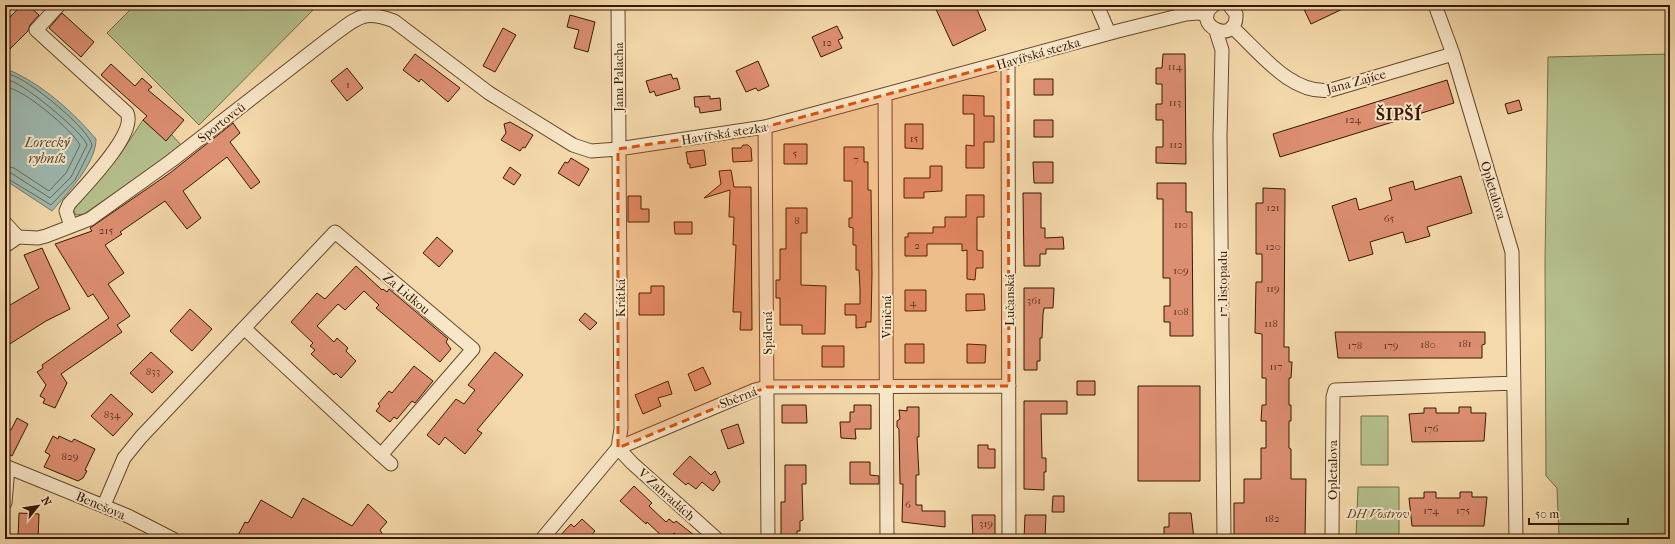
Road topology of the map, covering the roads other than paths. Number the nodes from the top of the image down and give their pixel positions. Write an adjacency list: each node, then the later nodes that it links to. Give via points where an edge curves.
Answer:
1 (59, 5): 17 (street, via 36,30 127,113 129,118 128,125 112,155 69,204 66,211)
2 (618, 5): 15 (street, Jana Palacha)
3 (1097, 5): 10 (street)
4 (1435, 5): 11 (street, Opletalova)
5 (1231, 6): 8 (street, via 1236,19)
6 (1210, 10): 9 (street, Havířská stezka, via 1209,24); 10 (street, Havířská stezka)
7 (369, 15): 15 (street, Havířská stezka, via 394,21 489,93 573,145 591,151); 17 (street, Sportovců, via 353,21 332,36 129,192 90,219)
8 (1232, 27): 9 (street, via 1225,31); 11 (street, Jana Zajíce, via 1281,73 1313,90 1331,90)
9 (1216, 31): 37 (street, 17. listopadu, via 1222,50 1220,136)
10 (1109, 33): 12 (street, Havířská stezka)
11 (1453, 54): 21 (street, Opletalova, via 1512,252)
12 (1008, 62): 13 (street, Havířská stezka); 22 (street, Lučanská)
13 (885, 96): 14 (street, Havířská stezka); 24 (street, Viničná)
14 (765, 127): 15 (street, Havířská stezka); 23 (street, Spálená)
15 (618, 149): 25 (street, Krátká, via 621,429)
16 (5, 223): 18 (street)
17 (71, 226): 18 (street, Sportovců, via 46,236)
18 (18, 237): 19 (street)
19 (5, 246)
20 (244, 328): 26 (street); 26 (street, Za Lidkou, via 335,232 473,349); 30 (street, Za Lidkou, via 124,458)
21 (1514, 383): 38 (street, Opletalova, via 1335,390 1332,397); 39 (street, Opletalova)
22 (1009, 386): 24 (street, Sběrná); 36 (street, Lučanská)
23 (767, 387): 24 (street, Sběrná); 25 (street, Sběrná); 34 (street, Spálená)
24 (886, 387): 35 (street, Viničná)
25 (618, 448): 32 (street, Sběrná); 33 (street, V Zahradách)
26 (381, 455): 27 (street)
27 (391, 464)
28 (7, 467): 29 (street); 30 (street, Benešova)
29 (5, 503)
30 (104, 505): 31 (street, Benešova)
31 (172, 539)
32 (542, 539)
33 (717, 539)
34 (768, 539)
35 (887, 539)
36 (1009, 539)
37 (1224, 539)
38 (1332, 539)
39 (1516, 539)

